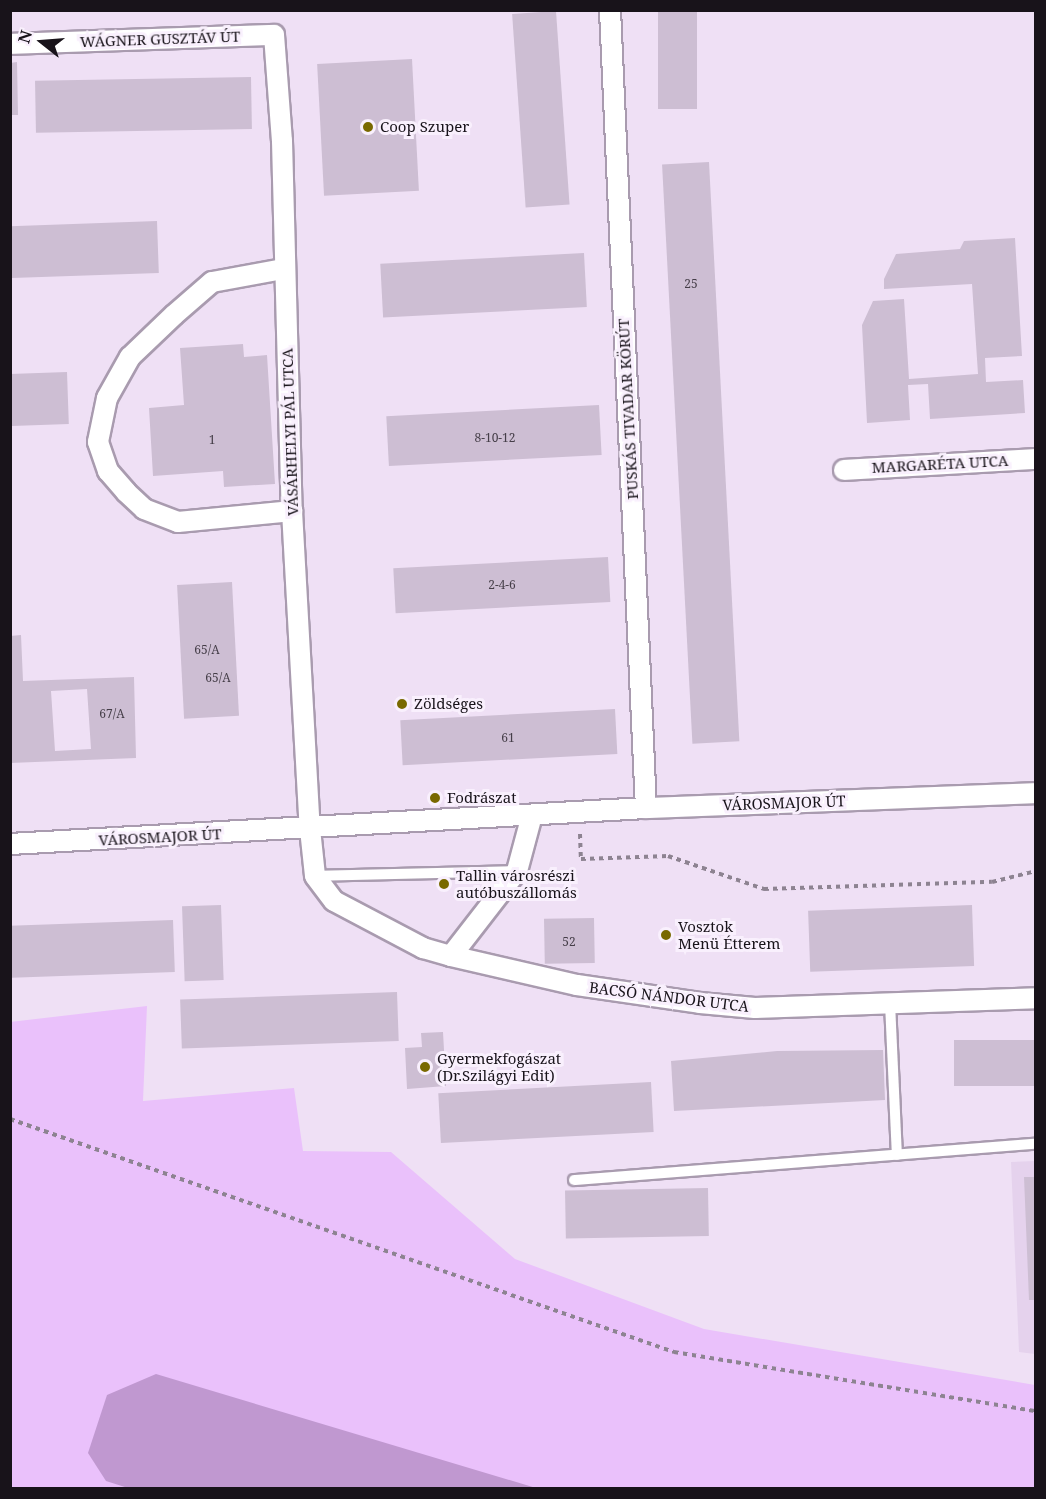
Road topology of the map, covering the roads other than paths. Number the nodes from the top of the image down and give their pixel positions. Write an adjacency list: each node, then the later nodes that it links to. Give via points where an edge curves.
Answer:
1 (610, 10): 9 (street, PUSKÁS TIVADAR KÖRÚT)
2 (274, 35): 3 (street, WÁGNER GUSZTÁV ÚT); 4 (street, VÁSÁRHELYI PÁL UTCA, via 282,141)
3 (10, 44)
4 (283, 269): 7 (street, VÁSÁRHELYI PÁL UTCA); 7 (street, via 212,282 174,315 130,357 107,398 98,442 108,471 126,492 144,509 178,522)
5 (1035, 459): 6 (street, MARGARÉTA UTCA)
6 (844, 470)
7 (292, 511): 11 (street, VÁSÁRHELYI PÁL UTCA)
8 (1035, 793): 9 (street, VÁROSMAJOR ÚT)
9 (646, 808): 10 (street, VÁROSMAJOR ÚT)
10 (532, 815): 11 (street, VÁROSMAJOR ÚT); 13 (street)
11 (310, 829): 12 (street, VÁROSMAJOR ÚT); 14 (street)
12 (10, 844)
13 (517, 871): 14 (lane); 15 (street)
14 (315, 876): 15 (street, via 334,901 366,921 423,948)
15 (451, 956): 17 (street, BACSÓ NÁNDOR UTCA, via 578,985 700,1003 755,1008)
16 (1035, 998): 17 (street, BACSÓ NÁNDOR UTCA)
17 (890, 1003): 19 (lane)
18 (1035, 1144): 19 (lane)
19 (897, 1155): 20 (lane)
20 (574, 1180)

